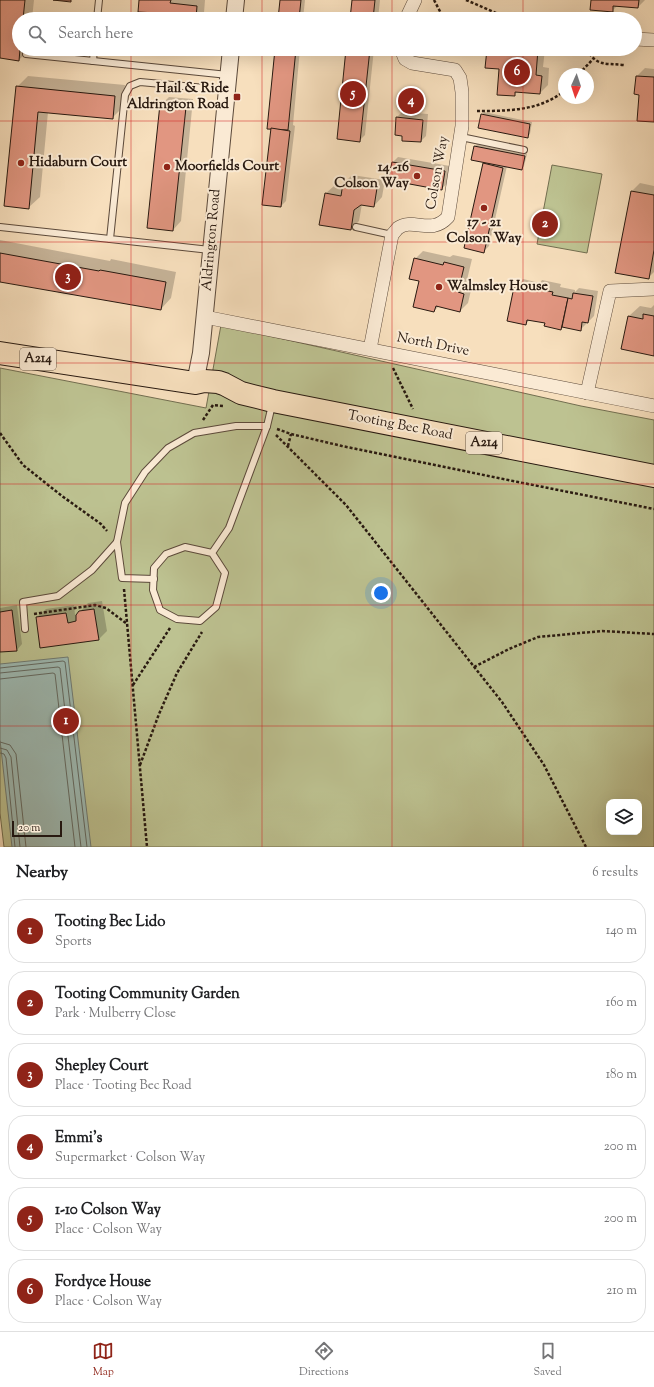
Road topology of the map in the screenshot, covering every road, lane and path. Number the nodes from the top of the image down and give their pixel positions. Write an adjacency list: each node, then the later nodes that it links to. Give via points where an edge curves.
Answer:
1 (99, 0): 6 (lane)
2 (236, 0): 7 (street)
3 (415, 0): 8 (street)
4 (434, 0): 9 (path)
5 (466, 0): 10 (path)
6 (98, 12)
7 (235, 12)
8 (409, 12)
9 (440, 12)
10 (494, 12)
11 (642, 39): 12 (street)
12 (654, 40)
13 (48, 56): 19 (lane)
14 (93, 56): 19 (lane)
15 (230, 56): 22 (street, Aldrington Road)
16 (404, 56): 24 (street, Colson Way, via 412,64 455,70 460,78)
17 (591, 56): 18 (path)
18 (593, 59): 20 (path, via 600,63); 21 (path)
19 (93, 60): 22 (lane)
20 (624, 65)
21 (585, 68)
22 (228, 82): 30 (lane, via 140,82 130,86 125,95); 31 (street, Aldrington Road)
23 (558, 95): 24 (path, via 542,104 523,109)
24 (462, 110): 25 (street, Colson Way)
25 (461, 137): 26 (lane); 29 (street, Colson Way, via 448,217 436,226 407,225)
26 (524, 150)
27 (0, 227): 30 (lane)
28 (356, 227): 29 (lane)
29 (392, 235): 34 (street)
30 (110, 239): 31 (lane)
31 (210, 250): 33 (street, Aldrington Road)
32 (654, 289): 38 (street, via 610,291)
33 (204, 317): 34 (street, North Drive); 37 (street, Aldrington Road)
34 (370, 349): 35 (street, North Drive)
35 (384, 352): 38 (street, North Drive); 41 (path, via 414,412)
36 (0, 353): 37 (highway, Tooting Bec Road / A214)
37 (195, 383): 39 (highway, Tooting Bec Road / A214, via 218,382 241,393)
38 (587, 392): 40 (street, North Drive)
39 (273, 401): 42 (lane); 45 (highway, Tooting Bec Road / A214)
40 (654, 406)
41 (407, 410)
42 (267, 426): 44 (path); 47 (lane, via 236,426 194,433 168,448 145,472 125,503); 48 (lane, via 229,528)
43 (0, 433): 47 (path, via 23,465 101,524)
44 (288, 446): 46 (path, via 291,434); 57 (path, via 346,505)
45 (654, 476)
46 (654, 508)
47 (117, 542): 49 (lane); 52 (lane, via 92,570 58,596 23,602)
48 (212, 553): 50 (lane, via 185,547 166,554 154,568); 51 (lane, via 225,573)
49 (122, 578): 50 (lane); 54 (path)
50 (154, 579): 53 (lane, via 153,590 160,610)
51 (216, 607): 53 (lane, via 200,621); 59 (path, via 177,673)
52 (24, 614): 54 (path, via 95,605 106,608); 55 (lane)
53 (177, 619): 58 (path)
54 (127, 625): 58 (path)
55 (24, 629)
56 (654, 634): 57 (path, via 602,631 538,637)
57 (474, 667): 61 (path, via 502,702 544,765)
58 (132, 686): 59 (path)
59 (140, 765): 60 (path)
60 (147, 847)
61 (586, 847)

